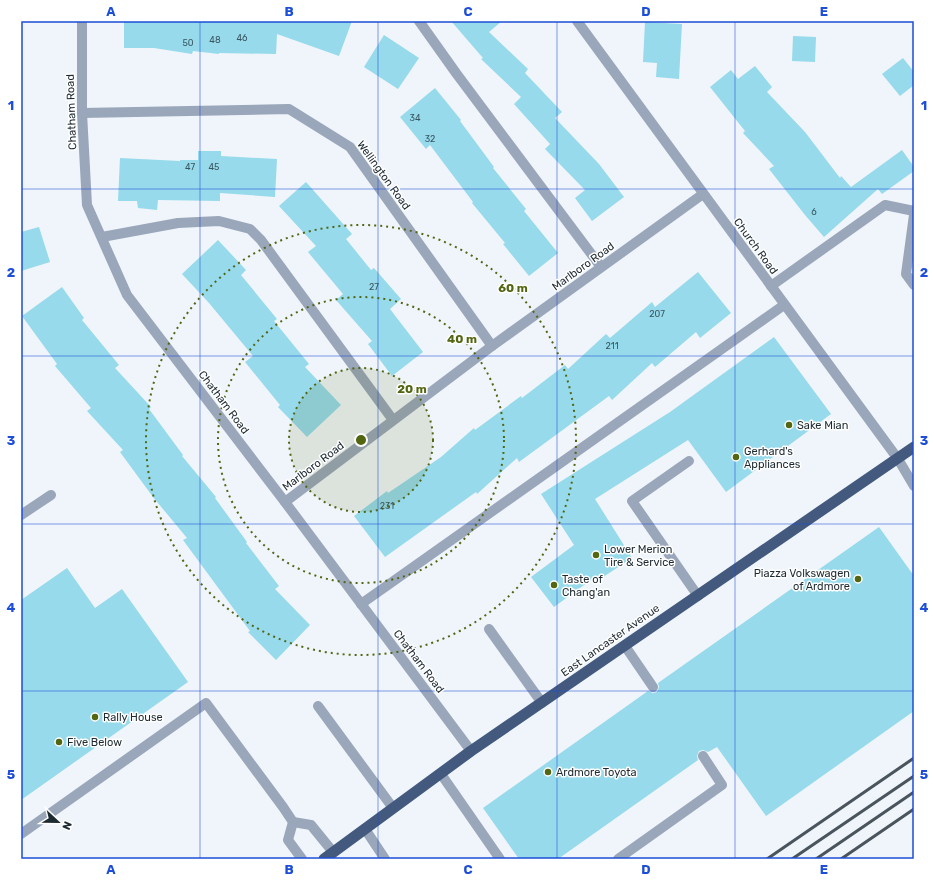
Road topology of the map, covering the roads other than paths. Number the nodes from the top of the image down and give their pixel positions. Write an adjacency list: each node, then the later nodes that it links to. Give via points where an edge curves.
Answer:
1 (82, 21): 4 (street, Chatham Road)
2 (419, 21): 9 (street)
3 (578, 21): 5 (street, Church Road)
4 (82, 112): 8 (street, Chatham Road, via 87,205); 13 (street, Wellington Road, via 289,109 350,147)
5 (703, 194): 9 (street, Marlboro Road); 11 (street, Church Road)
6 (914, 211): 11 (street, via 885,205)
7 (914, 215): 10 (street, via 906,274)
8 (102, 237): 14 (street, via 178,223 219,221 250,229 261,240); 20 (street, Chatham Road, via 127,295)
9 (601, 267): 13 (street, Marlboro Road)
10 (914, 285)
11 (771, 286): 12 (street, Church Road)
12 (784, 305): 16 (street, Church Road); 23 (street)
13 (492, 346): 14 (street, Marlboro Road)
14 (393, 420): 20 (street, Marlboro Road)
15 (914, 447): 16 (highway, East Lancaster Avenue)
16 (898, 459): 18 (street, Church Road); 22 (highway, East Lancaster Avenue)
17 (689, 461): 22 (street, via 632,501)
18 (914, 486)
19 (51, 495): 21 (street)
20 (285, 502): 23 (street, Chatham Road)
21 (21, 515)
22 (698, 596): 25 (highway, East Lancaster Avenue)
23 (361, 604): 29 (street, Chatham Road)
24 (490, 629): 27 (street)
25 (625, 646): 26 (street); 27 (highway, East Lancaster Avenue)
26 (653, 688)
27 (542, 703): 29 (highway, East Lancaster Avenue)
28 (318, 706): 32 (street)
29 (471, 751): 31 (highway, East Lancaster Avenue)
30 (704, 756): 40 (street, via 722,785)
31 (441, 774): 32 (highway, East Lancaster Avenue); 39 (street)
32 (393, 808): 34 (highway, East Lancaster Avenue)
33 (293, 822): 35 (street, via 206,703); 36 (street, via 311,826); 37 (street, via 288,840)
34 (365, 829): 36 (highway, East Lancaster Avenue); 38 (street)
35 (21, 834)
36 (329, 856)
37 (302, 859)
38 (386, 859)
39 (500, 859)
40 (618, 859)

